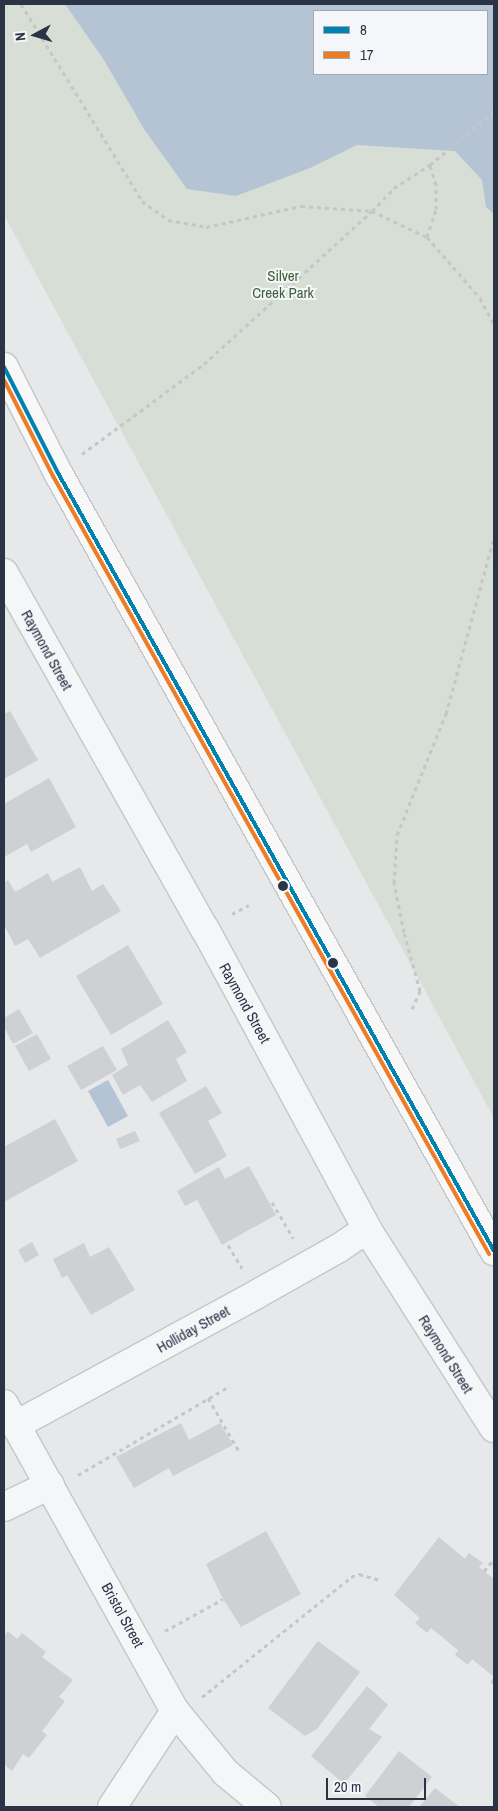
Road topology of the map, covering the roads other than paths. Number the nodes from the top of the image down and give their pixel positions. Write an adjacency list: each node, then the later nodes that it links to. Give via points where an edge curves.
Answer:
1 (4, 368): 4 (main road, via 58,473)
2 (4, 573): 3 (street, Raymond Street, via 205,929)
3 (367, 1229): 5 (street, Holliday Street, via 309,1265); 6 (street, Raymond Street)
4 (494, 1251)
5 (10, 1415): 7 (street, Bristol Street)
6 (494, 1428)
7 (50, 1485): 8 (street); 9 (street, Bristol Street)
8 (4, 1507)
9 (175, 1711): 10 (street); 11 (street, Bristol Street, via 226,1774)
10 (112, 1807)
11 (267, 1807)

